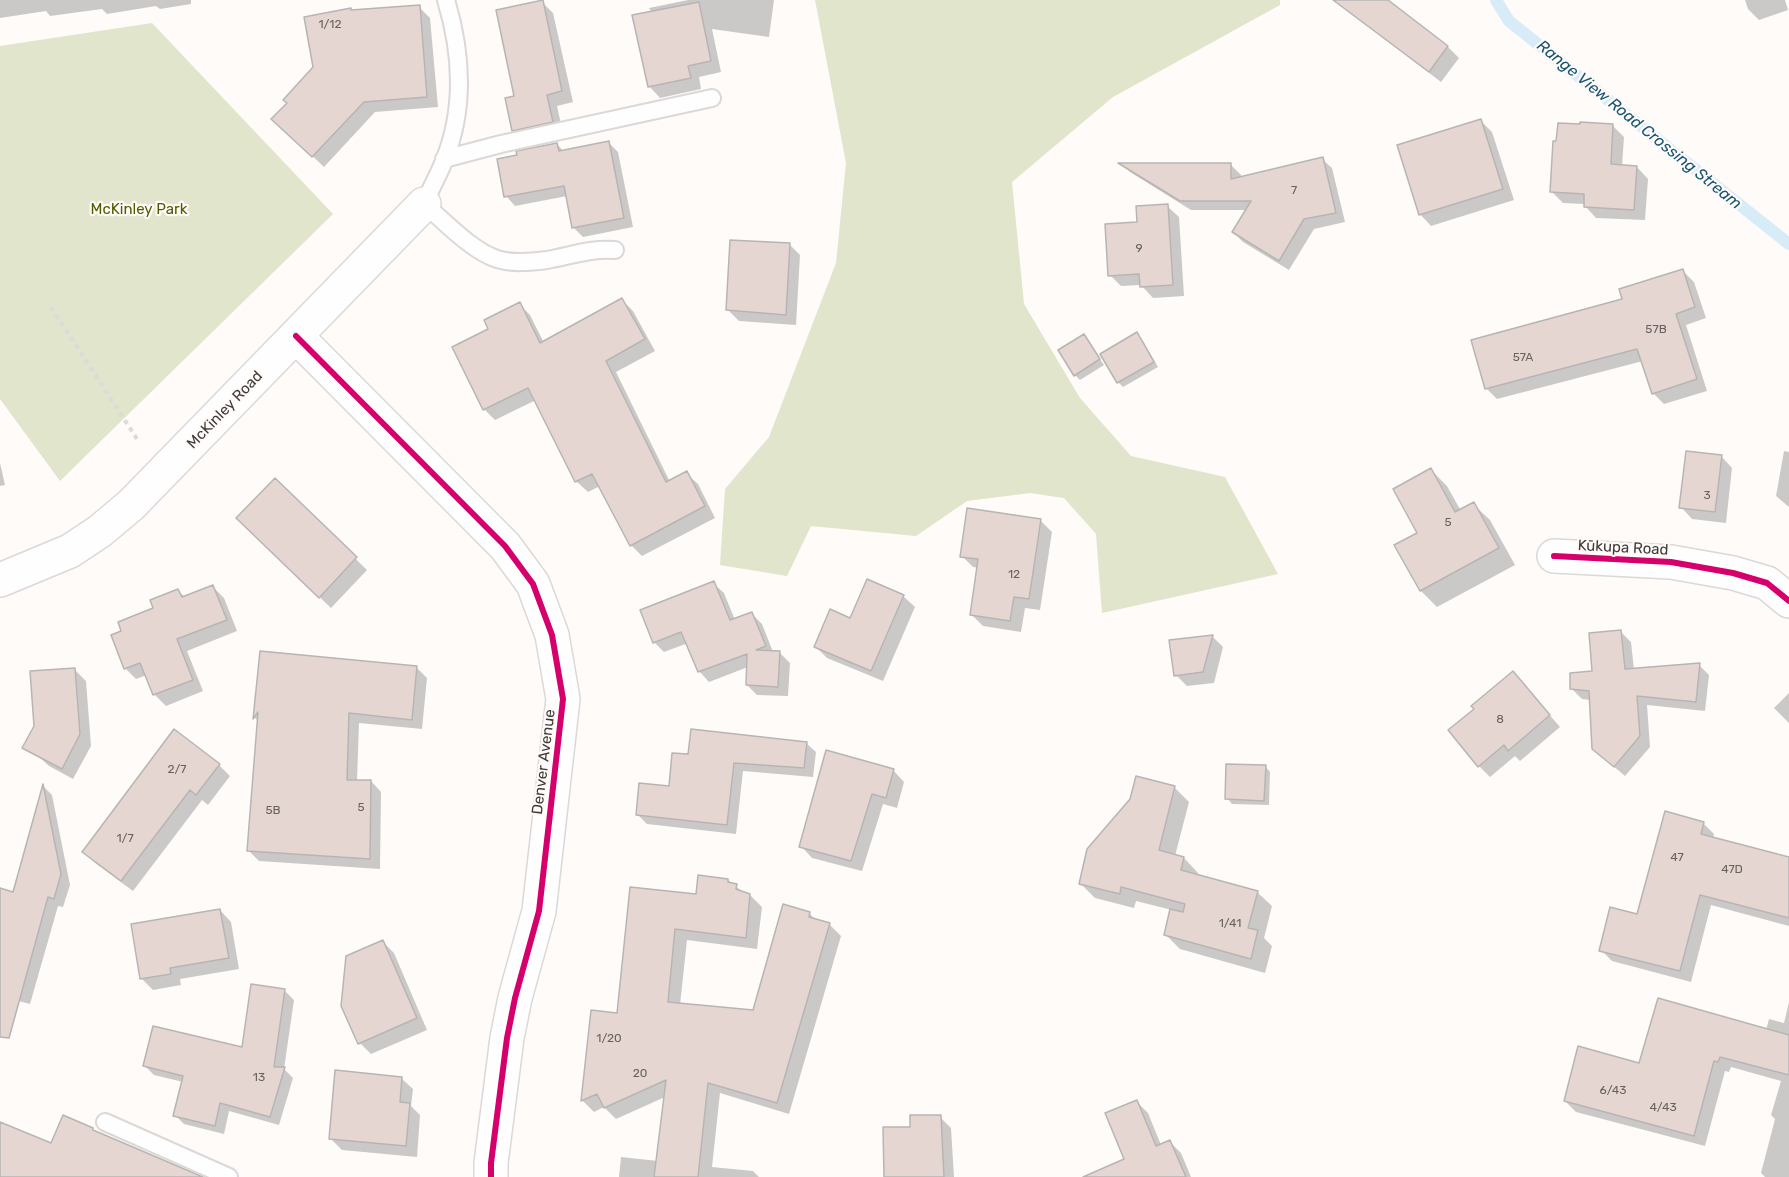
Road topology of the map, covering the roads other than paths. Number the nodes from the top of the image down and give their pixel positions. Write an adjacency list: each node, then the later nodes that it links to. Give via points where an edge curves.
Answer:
1 (446, 0): 3 (lane, via 459,84 458,106)
2 (712, 98): 3 (lane)
3 (444, 159): 4 (lane)
4 (424, 204): 5 (lane, via 483,253 499,260 547,260 600,249); 6 (street, McKinley Road)
5 (615, 250)
6 (296, 336): 8 (street, McKinley Road, via 132,505 70,551); 12 (street, Denver Avenue, via 505,546 533,584 552,635 562,711 538,911 507,1038)
7 (1554, 556): 9 (street, Kūkupa Road, via 1671,562 1733,573 1767,583)
8 (0, 580)
9 (1789, 601)
10 (105, 1122): 11 (lane)
11 (229, 1177)
12 (491, 1177)

